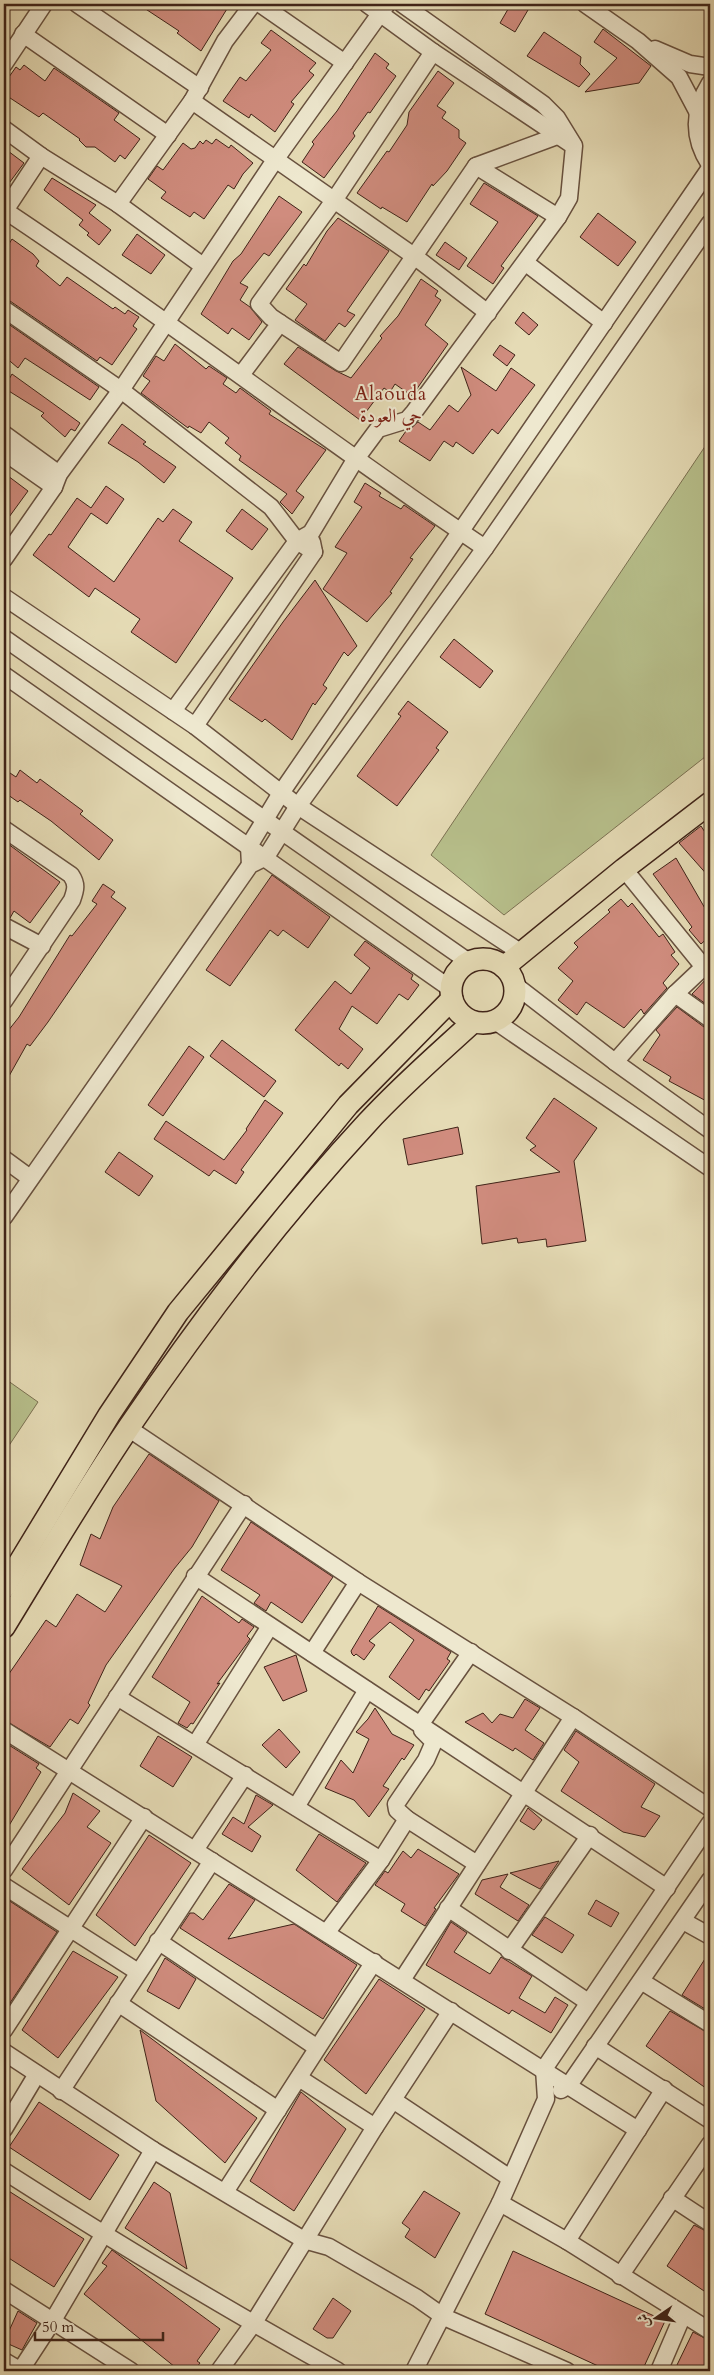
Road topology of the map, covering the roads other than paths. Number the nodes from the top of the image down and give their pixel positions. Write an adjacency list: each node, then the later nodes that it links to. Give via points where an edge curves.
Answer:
1 (44, 4): 9 (street)
2 (77, 4): 16 (street)
3 (253, 4): 16 (street, via 225,41)
4 (260, 4): 12 (street)
5 (366, 4): 8 (street)
6 (402, 4): 21 (street, via 544,104)
7 (585, 4): 10 (street)
8 (383, 9): 11 (street); 12 (street)
9 (23, 34): 13 (street); 19 (street)
10 (638, 41): 14 (street, via 680,60); 17 (street, via 679,77)
11 (433, 52): 20 (street); 26 (street)
12 (345, 63): 23 (street)
13 (4, 64)
14 (710, 67)
15 (710, 83): 17 (street)
16 (196, 95): 19 (street); 23 (street)
17 (697, 111): 25 (street, via 698,141)
18 (4, 129): 22 (street)
19 (168, 135): 27 (street)
20 (557, 136): 21 (street); 24 (street)
21 (574, 146): 29 (street, via 569,198)
22 (41, 156): 27 (street); 28 (street)
23 (275, 160): 26 (street); 33 (street)
24 (476, 166): 29 (street); 31 (street)
25 (710, 167): 38 (street)
26 (335, 199): 31 (street); 37 (street, via 259,304)
27 (118, 204): 33 (street)
28 (4, 211): 36 (street)
29 (558, 217): 32 (street)
30 (710, 223): 47 (street)
31 (414, 256): 35 (street); 37 (street, via 341,363)
32 (526, 263): 35 (street); 38 (street)
33 (203, 266): 36 (street)
34 (4, 309): 40 (street)
35 (488, 313): 43 (street, via 407,420 378,429)
36 (165, 323): 39 (street); 40 (street)
37 (280, 323): 39 (street)
38 (604, 323): 45 (street)
39 (241, 376): 43 (street)
40 (121, 390): 44 (street); 46 (street, via 271,507)
41 (4, 434): 44 (street)
42 (4, 452): 44 (street)
43 (355, 460): 45 (street); 46 (street)
44 (56, 480): 48 (street)
45 (460, 532): 47 (street); 54 (street)
46 (304, 537): 52 (street); 53 (street, via 314,552)
47 (485, 548): 56 (street)
48 (4, 559)
49 (4, 597): 52 (street)
50 (4, 638): 57 (street)
51 (4, 675): 60 (street)
52 (173, 711): 53 (street)
53 (195, 726): 54 (street)
54 (281, 793): 56 (street); 57 (street)
55 (710, 803): 63 (main road)
56 (298, 806): 59 (street); 66 (street)
57 (264, 819): 59 (street); 60 (street)
58 (4, 829): 65 (street, via 71,875 76,882 72,900)
59 (282, 831): 61 (street); 67 (street)
60 (249, 846): 61 (street); 62 (street)
61 (266, 857): 62 (street); 70 (street)
62 (250, 865): 80 (street)
63 (624, 868): 66 (main road); 68 (street)
64 (4, 926): 65 (street)
65 (42, 946): 72 (street)
66 (512, 960): 67 (main road); 69 (main road, via 511,975)
67 (469, 962): 70 (main road, via 456,973)
68 (707, 964): 71 (street)
69 (515, 985): 74 (main road, via 511,1006); 76 (street)
70 (451, 994): 75 (main road, via 456,1009); 86 (main road, via 348,1105 178,1312 109,1415)
71 (675, 994): 73 (street); 76 (street)
72 (4, 1001)
73 (710, 1019)
74 (495, 1021): 75 (main road); 79 (street)
75 (473, 1022): 82 (main road, via 367,1123 288,1214 201,1326)
76 (615, 1062): 77 (street)
77 (710, 1130)
78 (4, 1159): 80 (street)
79 (710, 1168)
80 (30, 1178): 81 (street)
81 (4, 1217)
82 (128, 1428): 83 (street); 88 (main road)
83 (244, 1504): 84 (street); 85 (street)
84 (195, 1576): 87 (street); 92 (street)
85 (358, 1582): 89 (street); 90 (street)
86 (4, 1588)
87 (270, 1626): 90 (street); 96 (street)
88 (4, 1627)
89 (471, 1652): 93 (street); 94 (street)
90 (312, 1653): 91 (street)
91 (368, 1690): 94 (street); 100 (street)
92 (117, 1698): 96 (street); 97 (street)
93 (573, 1717): 99 (street); 101 (street)
94 (421, 1725): 99 (street); 103 (street, via 433,1744 396,1804 397,1810)
95 (4, 1730): 97 (street)
96 (195, 1745): 98 (street)
97 (70, 1771): 102 (street); 110 (street)
98 (245, 1775): 100 (street); 106 (street)
99 (524, 1793): 105 (street); 109 (street)
100 (296, 1807): 107 (street)
101 (710, 1808)
102 (144, 1817): 106 (street); 116 (street)
103 (407, 1819): 107 (street); 109 (street)
104 (710, 1823): 113 (street)
105 (590, 1835): 113 (street); 120 (street)
106 (195, 1850): 108 (street)
107 (381, 1860): 117 (street)
108 (212, 1861): 117 (street); 119 (street)
109 (478, 1864): 114 (street)
110 (4, 1870)
111 (710, 1880): 115 (street)
112 (4, 1886): 116 (street)
113 (668, 1888): 125 (street)
114 (448, 1908): 120 (street); 123 (street)
115 (683, 1921): 118 (street); 124 (street)
116 (70, 1930): 122 (street); 129 (street)
117 (327, 1932): 121 (street)
118 (710, 1936)
119 (158, 1941): 122 (street); 131 (street)
120 (509, 1951): 125 (street)
121 (374, 1962): 123 (street); 131 (street)
122 (138, 1972): 126 (street)
123 (402, 1980): 127 (street)
124 (640, 1981): 128 (street); 130 (street)
125 (588, 2002): 133 (street)
126 (118, 2003): 138 (street); 141 (street)
127 (451, 2010): 133 (street); 140 (street)
128 (710, 2024)
129 (4, 2030)
130 (595, 2046): 136 (street); 137 (street)
131 (316, 2047): 135 (street)
132 (4, 2052): 134 (street)
133 (544, 2069): 136 (street); 139 (street)
134 (38, 2074): 138 (street); 144 (street)
135 (299, 2078): 141 (street); 143 (street)
136 (569, 2085): 139 (street); 145 (street)
137 (664, 2089): 142 (street); 145 (street)
138 (61, 2091): 147 (street)
139 (546, 2099): 149 (street)
140 (393, 2100): 143 (street); 149 (street)
141 (278, 2110): 150 (street)
142 (710, 2120)
143 (375, 2127): 155 (street)
144 (4, 2129)
145 (638, 2130): 156 (street)
146 (710, 2144): 151 (street)
147 (153, 2150): 150 (street); 154 (street)
148 (4, 2171): 154 (street)
149 (510, 2178): 152 (street)
150 (225, 2192): 155 (street)
151 (672, 2198): 153 (street); 157 (street)
152 (500, 2203): 156 (street); 160 (street)
153 (710, 2222)
154 (103, 2234): 161 (street); 162 (street)
155 (304, 2240): 160 (street, via 329,2248); 162 (street)
156 (567, 2241): 157 (street)
157 (620, 2276): 159 (street)
158 (4, 2290): 161 (street)
159 (684, 2315): 163 (street); 171 (street)
160 (444, 2317): 169 (street); 170 (street)
161 (52, 2322): 165 (street); 166 (street)
162 (253, 2324): 167 (street); 168 (street)
163 (710, 2331)
164 (4, 2361): 165 (street)
165 (21, 2371)
166 (131, 2371)
167 (220, 2371)
168 (338, 2371)
169 (414, 2371)
170 (567, 2371)
171 (660, 2371)

